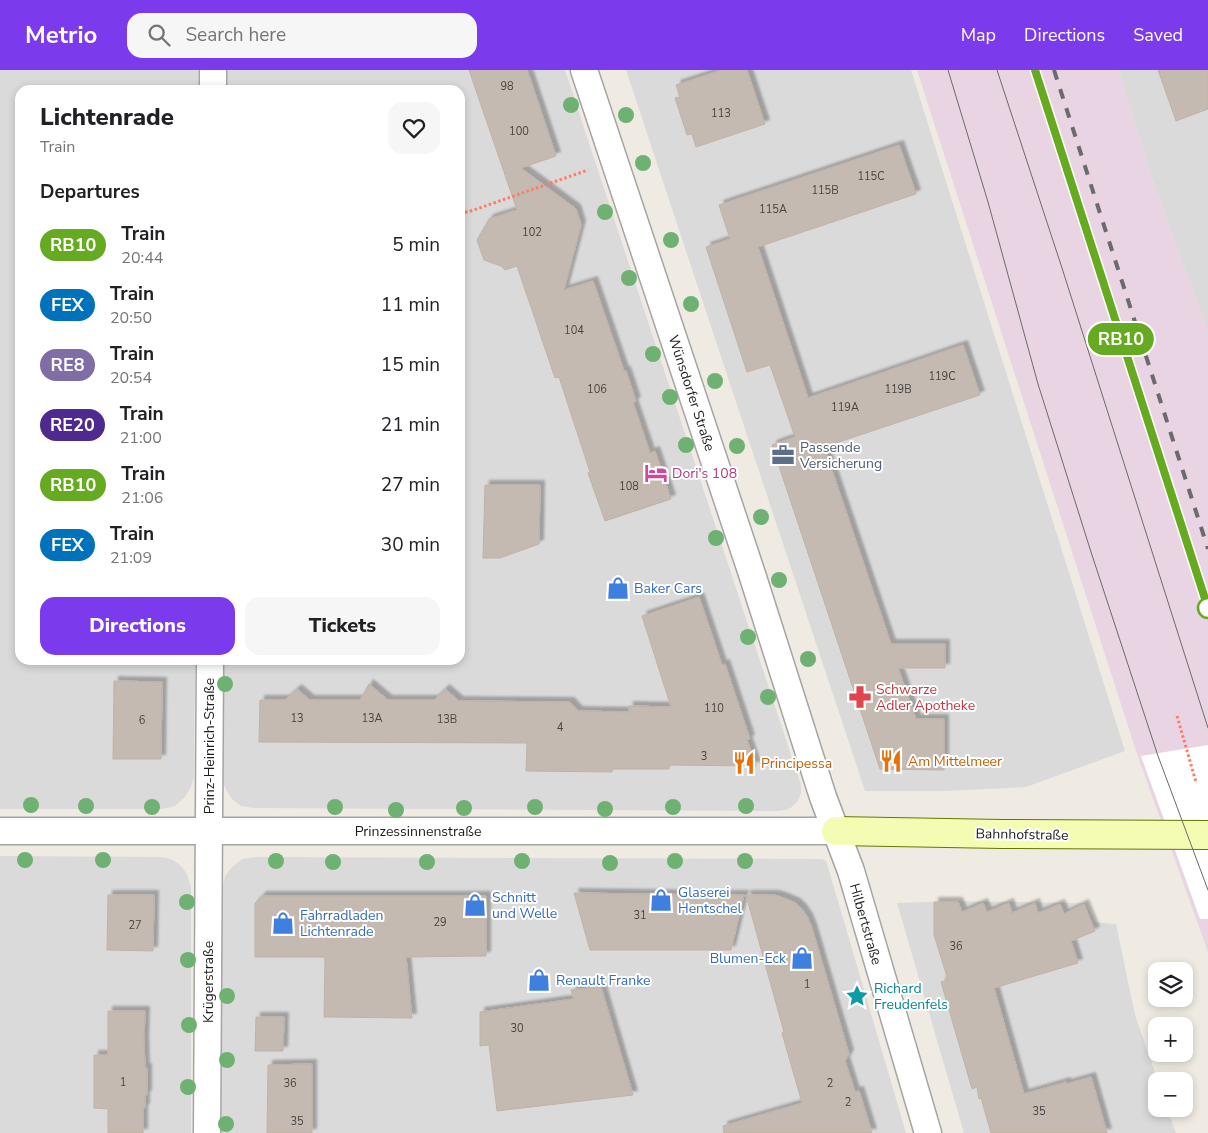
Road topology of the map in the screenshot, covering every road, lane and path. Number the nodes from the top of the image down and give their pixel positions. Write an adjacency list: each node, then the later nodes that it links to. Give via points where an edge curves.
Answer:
1 (213, 70): 3 (street)
2 (584, 70): 11 (street, Wünsdorfer Straße)
3 (213, 85)
4 (589, 170): 5 (path)
5 (465, 212)
6 (210, 665): 10 (street, Prinz-Heinrich-Straße)
7 (1177, 716): 8 (path)
8 (1196, 782)
9 (0, 831): 10 (street, Prinzessinnenstraße)
10 (209, 831): 11 (street, Prinzessinnenstraße); 13 (street, Krügerstraße)
11 (836, 831): 12 (street, Bahnhofstraße); 14 (street, Hilbertstraße, via 851,871)
12 (1208, 835)
13 (207, 1133)
14 (928, 1133)

